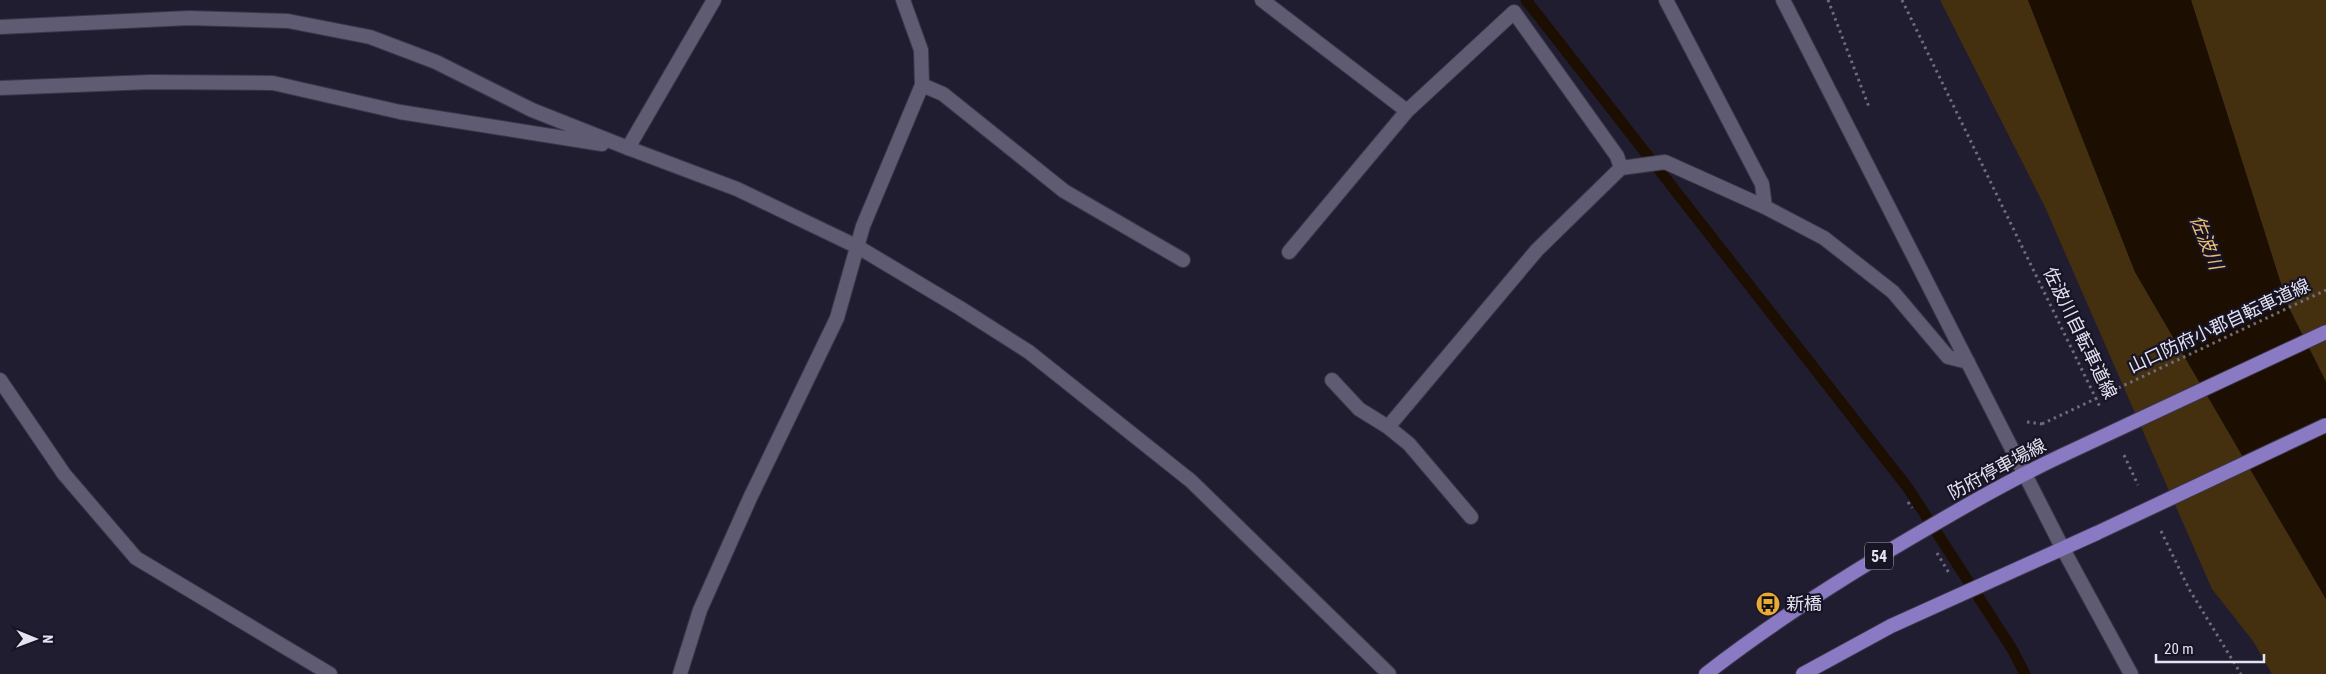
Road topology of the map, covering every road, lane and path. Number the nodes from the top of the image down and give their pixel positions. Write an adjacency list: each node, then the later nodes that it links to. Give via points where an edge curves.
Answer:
1 (714, 0): 13 (street)
2 (903, 0): 9 (street, via 921,50)
3 (1262, 0): 12 (street)
4 (1666, 0): 15 (street, via 1762,184)
5 (1783, 0): 21 (street)
6 (1828, 0): 11 (path)
7 (1902, 0): 24 (path, 佐波川自転車道線)
8 (0, 27): 13 (street, via 188,18 288,21 370,37 428,59 532,110)
9 (922, 85): 16 (street, via 863,226); 18 (street, via 943,94 1064,191)
10 (0, 88): 13 (street, via 150,82 273,83 400,112)
11 (1870, 109)
12 (1407, 112): 14 (street, via 1514,12 1617,156); 17 (street)
13 (628, 148): 16 (street, via 737,190)
14 (1620, 168): 15 (street, via 1665,162); 27 (street, via 1537,250)
15 (1765, 207): 21 (street, via 1824,238 1893,292 1948,357)
16 (858, 247): 39 (street, via 837,318 704,601); 40 (street, via 1029,352 1191,481)
17 (1289, 252)
18 (1182, 260)
19 (2326, 290): 25 (path, 山口防府小郡自転車道線, bridge)
20 (2326, 332): 29 (main road, 防府停車場線 / 54, bridge)
21 (1968, 362): 29 (street)
22 (0, 380): 38 (street, via 64,474 136,558)
23 (1332, 380): 27 (street, via 1358,409)
24 (2105, 417)
25 (2042, 424)
26 (2326, 425): 35 (main road, bridge)
27 (1388, 427): 33 (street, via 1408,444)
28 (2123, 453): 30 (path)
29 (2025, 472): 35 (street); 41 (main road, 防府停車場線 / 54, via 1882,554 1741,647)
30 (2140, 487)
31 (1908, 502): 32 (path)
32 (1913, 510)
33 (1471, 517)
34 (2160, 530): 44 (path, via 2189,589)
35 (2063, 549): 42 (main road, via 1890,626); 43 (street)
36 (1936, 552): 37 (path)
37 (1950, 576)
38 (330, 674)
39 (680, 674)
40 (1389, 674)
41 (1706, 674)
42 (1803, 674)
43 (2131, 674)
44 (2241, 674)

